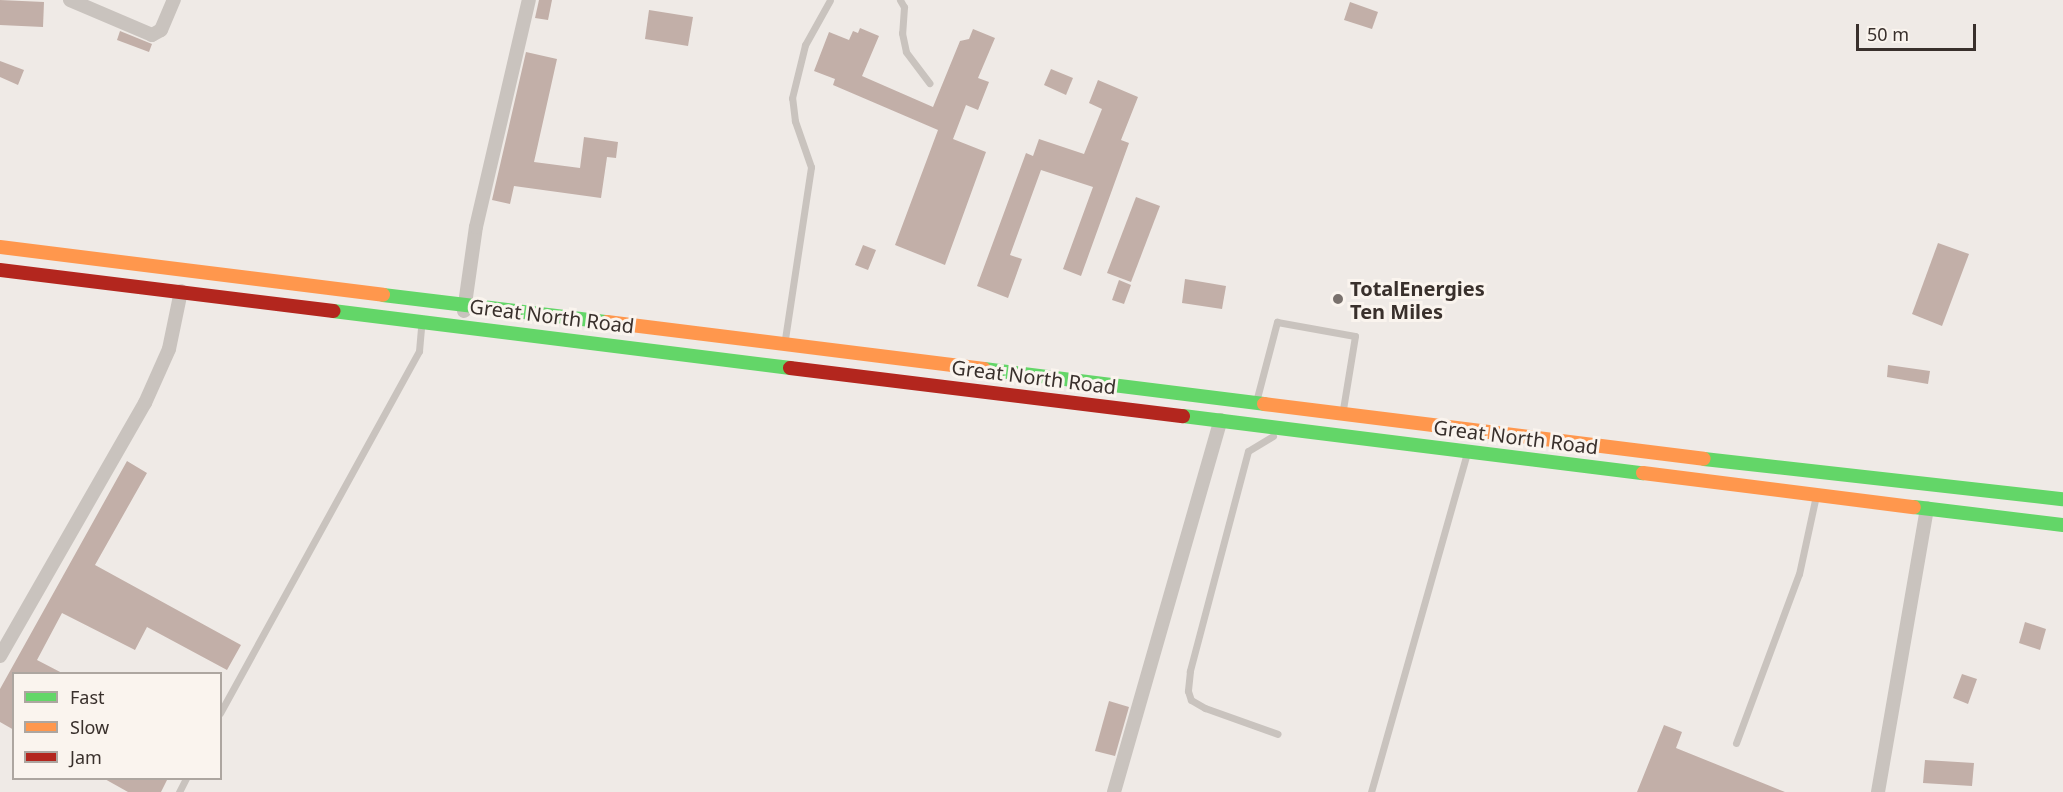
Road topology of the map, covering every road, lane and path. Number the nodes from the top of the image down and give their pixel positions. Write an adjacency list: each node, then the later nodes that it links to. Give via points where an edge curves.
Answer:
1 (70, 0): 2 (street, via 152,35 161,30)
2 (174, 0)
3 (530, 0): 11 (street, via 476,227)
4 (830, 0): 14 (lane, via 805,45 792,98 810,167)
5 (900, 0): 6 (lane, via 904,8 902,33 906,52 917,62)
6 (928, 83)
7 (0, 247): 10 (highway, Great North Road)
8 (0, 270): 9 (highway, Great North Road)
9 (181, 291): 12 (highway, Great North Road); 26 (street, via 169,349 145,403)
10 (423, 299): 11 (highway, Great North Road); 12 (lane)
11 (465, 304): 13 (street); 14 (highway, Great North Road)
12 (422, 319): 13 (highway, Great North Road); 27 (lane, via 419,351)
13 (463, 325): 17 (highway, Great North Road)
14 (785, 344): 15 (highway, Great North Road)
15 (1256, 403): 16 (highway, Great North Road); 16 (lane, via 1277,322 1355,336); 18 (lane)
16 (1342, 414): 20 (lane); 23 (highway, Great North Road)
17 (1221, 420): 18 (highway, Great North Road); 30 (street)
18 (1253, 424): 19 (highway, Great North Road)
19 (1292, 429): 20 (highway, Great North Road); 28 (lane, via 1248,451 1190,670 1188,691 1191,700 1205,708)
20 (1336, 434): 21 (highway, Great North Road)
21 (1467, 451): 22 (highway, Great North Road); 31 (lane)
22 (1816, 495): 24 (highway, Great North Road); 29 (lane, via 1799,574)
23 (2063, 500)
24 (1927, 508): 25 (highway, Great North Road); 32 (street)
25 (2063, 525)
26 (0, 656)
27 (222, 709)
28 (1278, 734)
29 (1736, 743)
30 (1114, 792)
31 (1371, 792)
32 (1878, 792)

